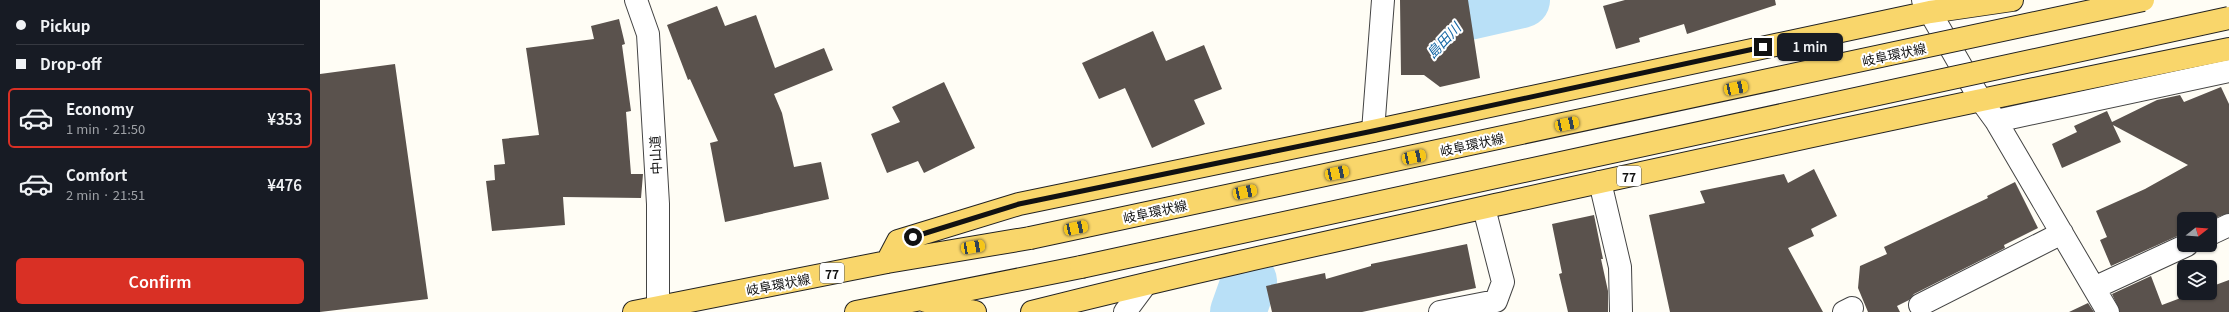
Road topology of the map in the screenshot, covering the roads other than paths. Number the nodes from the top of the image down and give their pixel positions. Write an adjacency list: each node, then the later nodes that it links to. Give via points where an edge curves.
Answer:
1 (636, 0): 24 (street, 中山道, via 648,34 658,204)
2 (1383, 0): 12 (street)
3 (1962, 0): 6 (street)
4 (2012, 0): 6 (main road)
5 (2142, 0): 19 (main road, 岐阜環状線 / 77, bridge, via 1030,238)
6 (1926, 6): 10 (street); 12 (main road)
7 (2229, 18): 22 (main road, 77, bridge, via 1081,266)
8 (2229, 49): 10 (main road, 77)
9 (2229, 71): 11 (street)
10 (1980, 99): 11 (street); 13 (main road, 77)
11 (1996, 120): 17 (street)
12 (1373, 131): 19 (main road, via 1019,204 898,241)
13 (1600, 182): 14 (main road, 77); 31 (street, via 1620,266)
14 (1484, 208): 20 (main road, 77); 30 (street, via 1503,282 1496,301)
15 (2229, 225): 16 (street)
16 (2217, 231)
17 (2062, 233): 21 (street); 23 (street)
18 (2177, 250): 21 (street)
19 (887, 262): 24 (main road, 岐阜環状線 / 77)
20 (1145, 285): 28 (main road, 77); 29 (street)
21 (2094, 288): 32 (street)
22 (917, 299): 26 (main road, 77); 27 (main road, 77)
23 (1920, 305)
24 (659, 310): 25 (main road, 岐阜環状線 / 77)
25 (634, 312)
26 (856, 312)
27 (975, 312)
28 (1032, 312)
29 (1126, 312)
30 (1440, 312)
31 (1621, 312)
32 (2108, 312)

